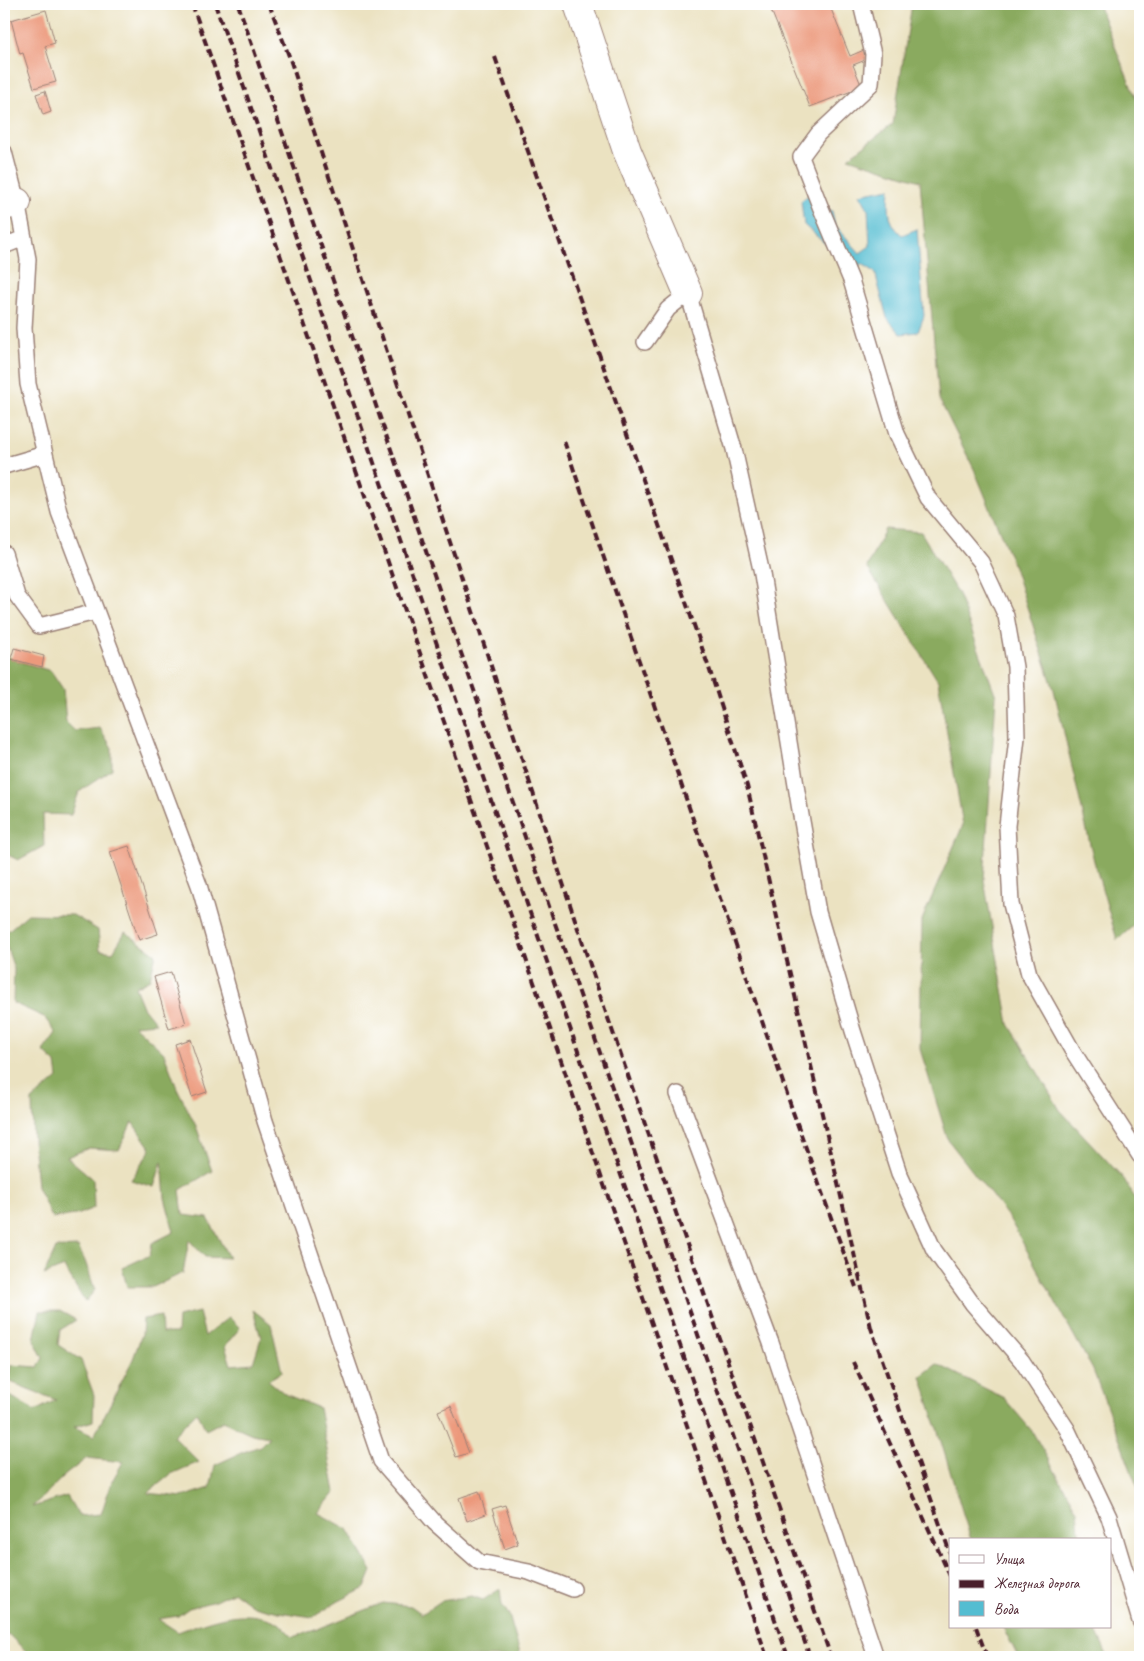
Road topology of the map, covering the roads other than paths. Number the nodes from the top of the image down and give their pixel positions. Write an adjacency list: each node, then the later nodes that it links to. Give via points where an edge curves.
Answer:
1 (578, 4): 7 (street, via 626,151)
2 (861, 4): 14 (lane, via 873,54 871,84 818,134 802,157 851,280 897,434 928,498 981,562 1006,616 1015,667 1017,737 1007,826 1010,904 1030,974 1072,1050)
3 (4, 152): 4 (lane)
4 (10, 204): 5 (lane)
5 (24, 238): 6 (lane); 9 (lane, via 28,259 24,328 28,384)
6 (4, 246)
7 (688, 293): 8 (lane, via 668,310); 16 (lane, via 734,449 762,574 818,912 899,1173 934,1250 972,1303 1022,1361 1067,1429 1109,1517)
8 (645, 342)
9 (45, 454): 10 (lane); 12 (lane, via 59,512)
10 (4, 466)
11 (4, 553): 12 (lane, via 17,596 39,626)
12 (96, 612): 15 (lane, via 198,885 265,1121 381,1461 435,1523 479,1562 529,1572)
13 (678, 1094): 17 (lane, via 771,1344)
14 (1140, 1156)
15 (573, 1589)
16 (1140, 1621)
17 (876, 1657)

